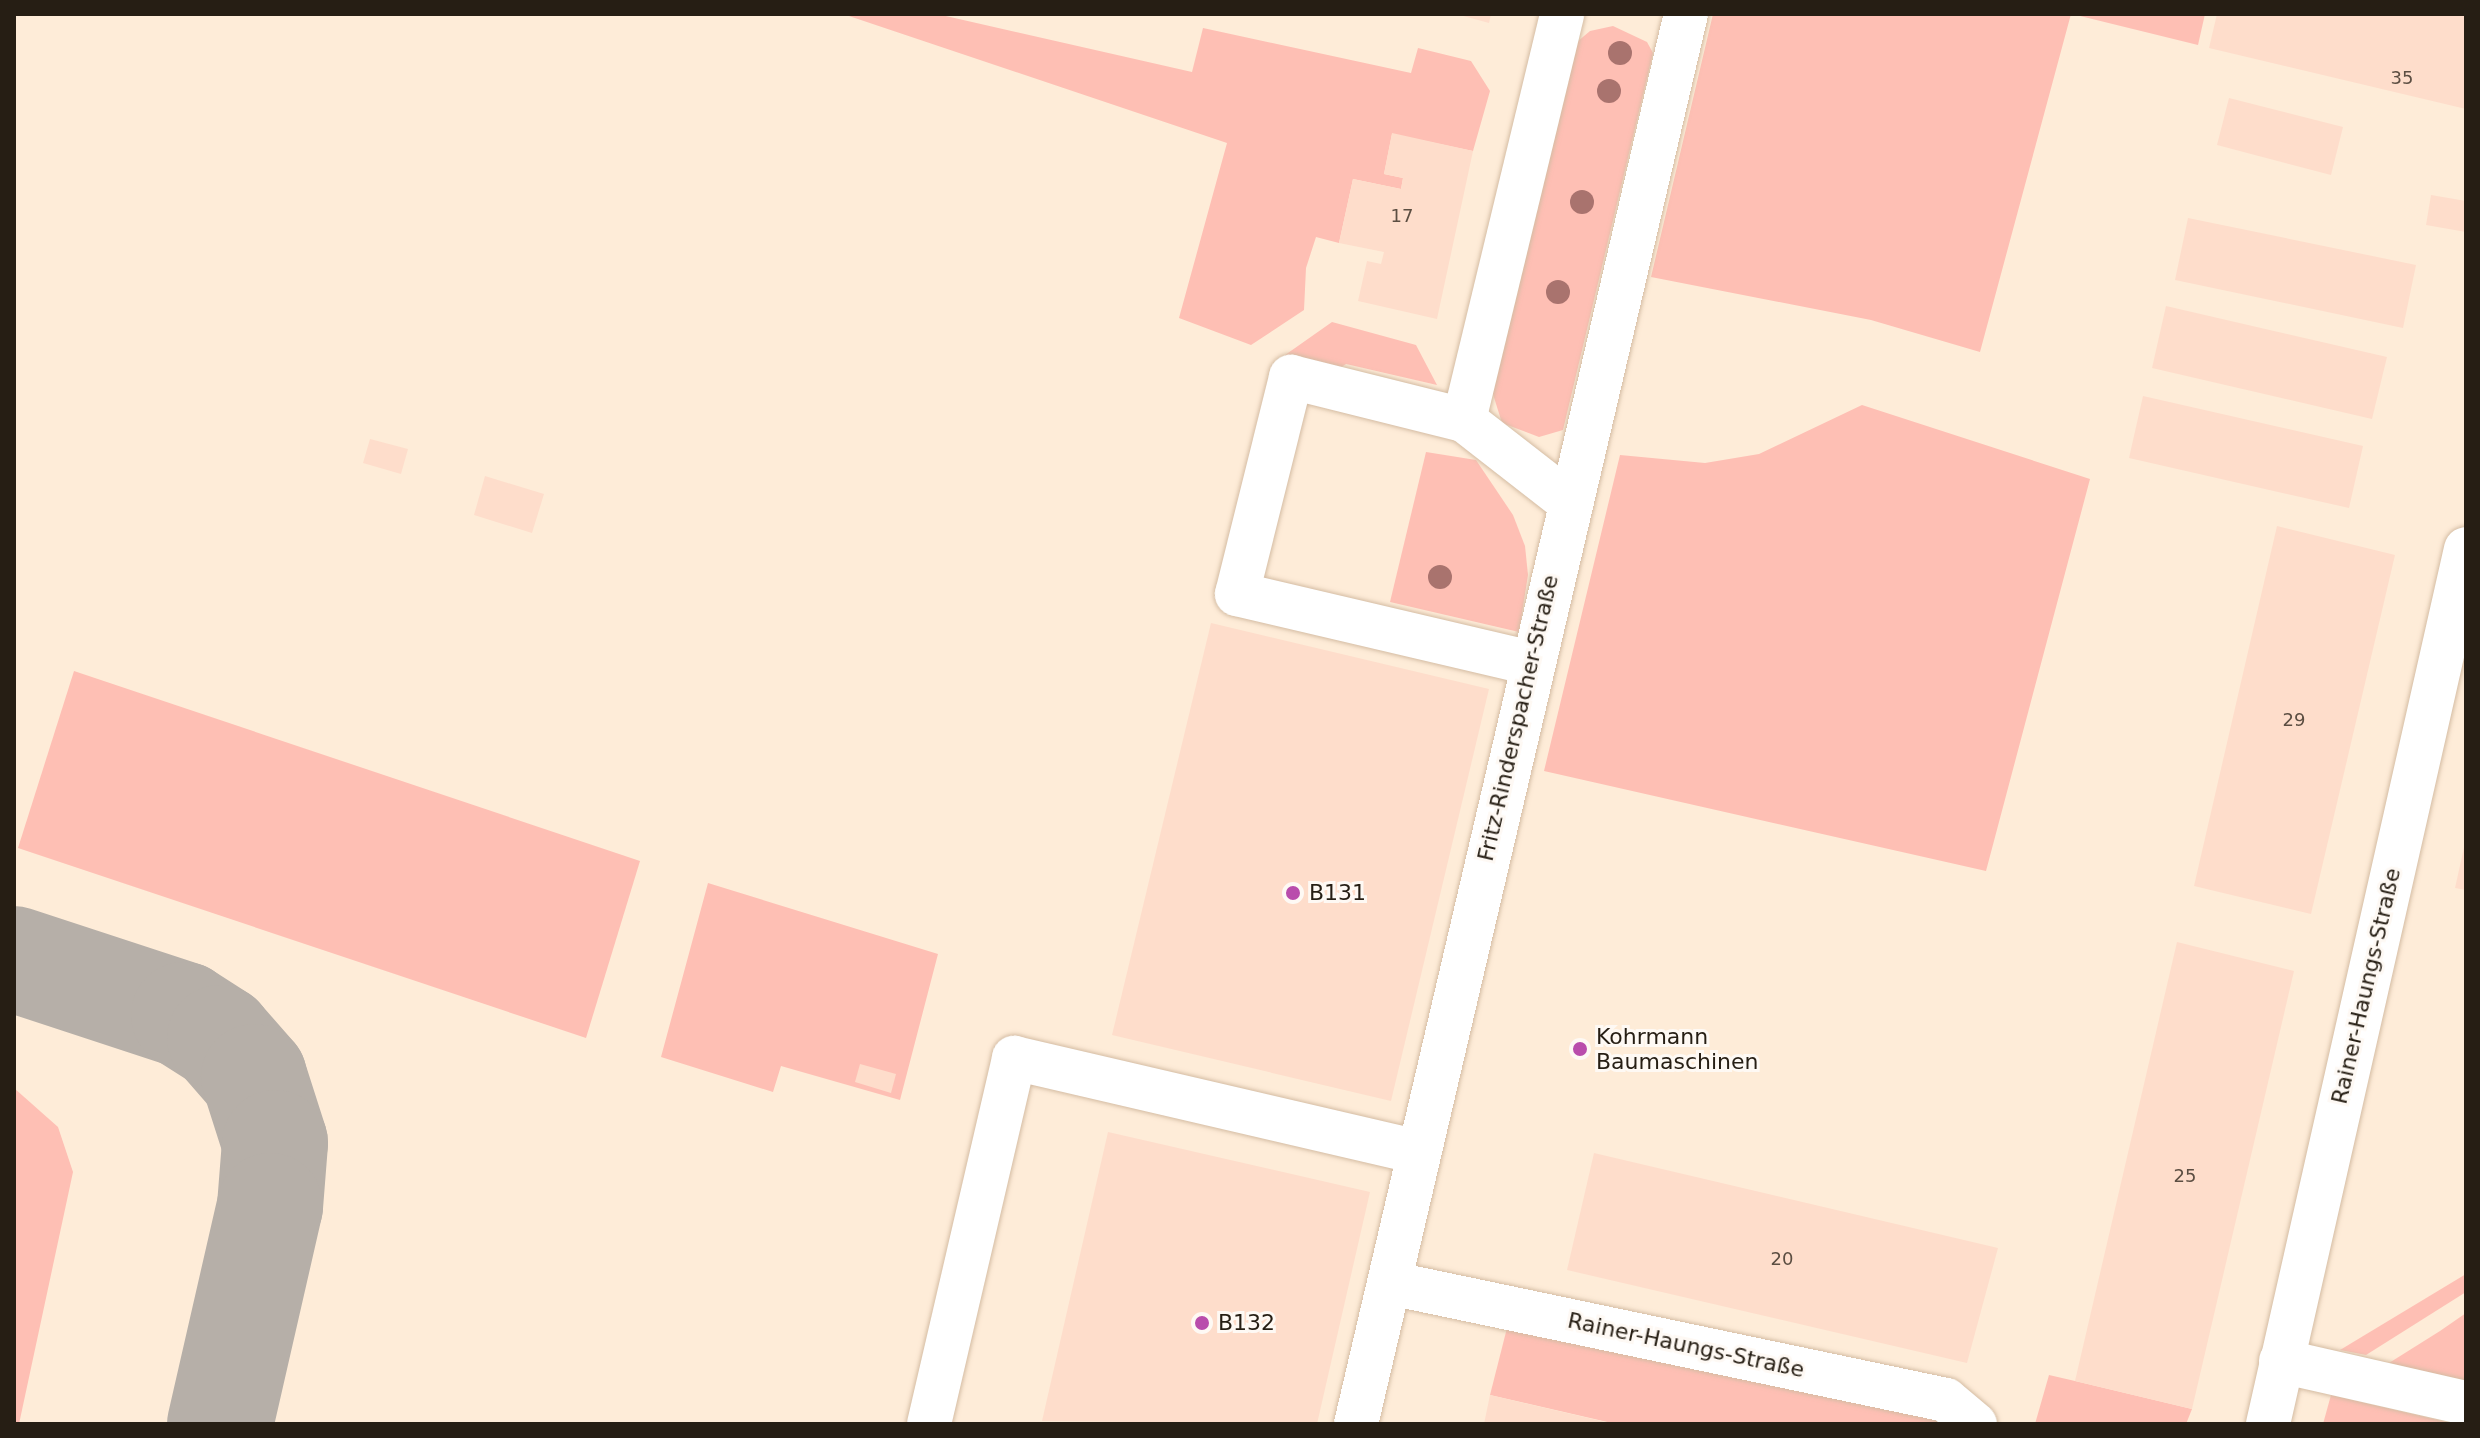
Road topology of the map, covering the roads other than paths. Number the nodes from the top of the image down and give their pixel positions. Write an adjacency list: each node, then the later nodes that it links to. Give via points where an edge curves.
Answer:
1 (1562, 14): 3 (street)
2 (1686, 14): 4 (street, Fritz-Rinderspacher-Straße)
3 (1464, 420): 4 (street); 6 (street, via 1291,377 1237,594)
4 (1568, 501): 6 (street, Fritz-Rinderspacher-Straße)
5 (2466, 549): 9 (street, Rainer-Haungs-Straße)
6 (1531, 663): 7 (street, Fritz-Rinderspacher-Straße)
7 (1418, 1152): 8 (street, Fritz-Rinderspacher-Straße); 11 (street, via 1014,1058)
8 (1390, 1283): 12 (street, Fritz-Rinderspacher-Straße); 13 (street, Rainer-Haungs-Straße, via 1946,1400)
9 (2281, 1361): 10 (street); 14 (street, Rainer-Haungs-Straße)
10 (2466, 1403)
11 (929, 1424)
12 (1356, 1424)
13 (1975, 1424)
14 (2268, 1424)

